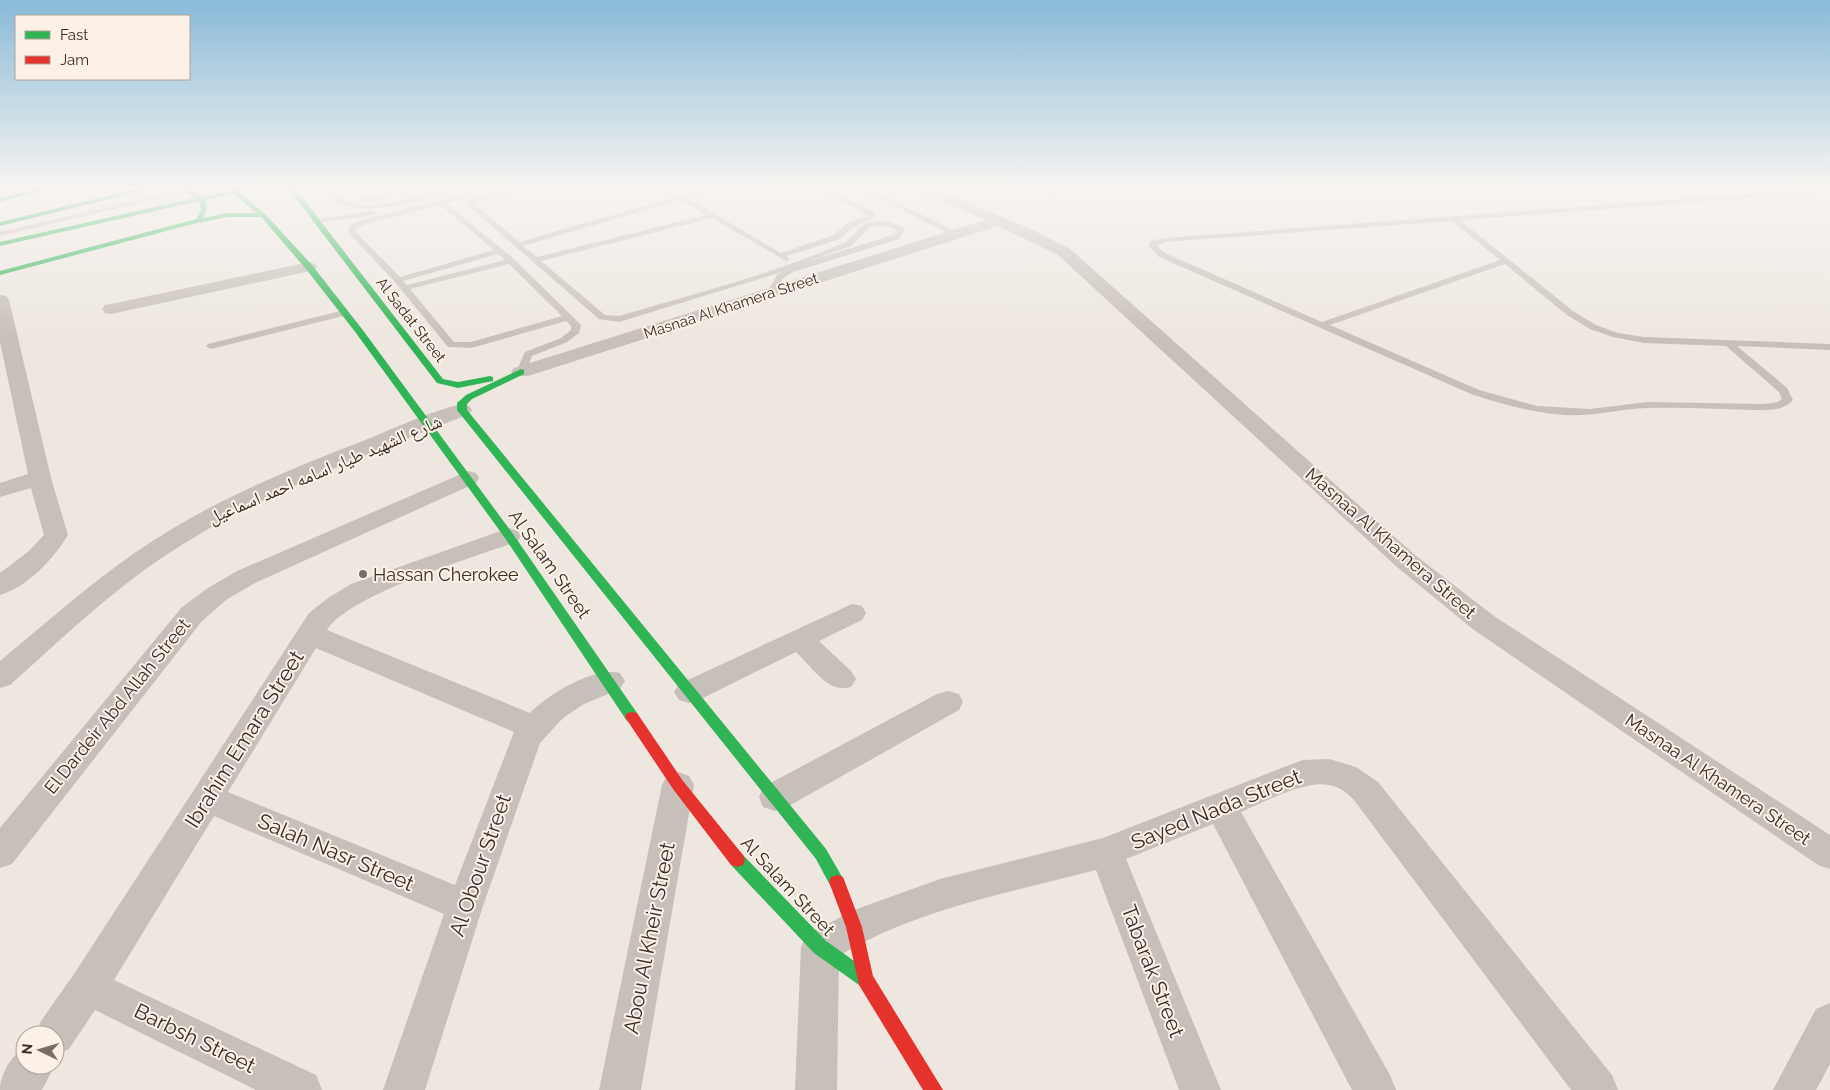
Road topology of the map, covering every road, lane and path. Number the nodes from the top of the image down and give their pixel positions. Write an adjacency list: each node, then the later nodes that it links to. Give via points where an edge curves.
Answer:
1 (29, 238): 19 (main road)
2 (114, 238): 27 (main road)
3 (135, 238): 29 (main road)
4 (283, 238): 28 (main road, Al Salam Street)
5 (328, 238): 39 (main road, Al Sadat Street)
6 (358, 238): 30 (lane)
7 (484, 238): 22 (lane)
8 (509, 238): 20 (lane)
9 (541, 238): 20 (lane)
10 (624, 238): 24 (lane)
11 (747, 238): 23 (lane)
12 (835, 238): 23 (lane)
13 (854, 238): 21 (lane, via 848,244)
14 (893, 238): 32 (lane, via 790,270 780,277)
15 (945, 238): 32 (street, Masnaa Al Khamera Street)
16 (1039, 238): 67 (street, Masnaa Al Khamera Street, via 1079,264 1406,561 1484,623)
17 (1196, 238): 37 (lane, via 1154,242 1153,246 1162,255)
18 (1477, 238): 26 (lane)
19 (0, 244)
20 (517, 245): 24 (lane)
21 (825, 250): 23 (lane); 24 (lane, via 763,276 613,320 602,317)
22 (500, 251): 25 (lane); 30 (lane)
23 (781, 259)
24 (535, 260)
25 (511, 261): 31 (lane); 36 (lane)
26 (1506, 261): 37 (lane); 40 (lane, via 1570,313 1593,327 1644,340)
27 (0, 263)
28 (309, 267): 34 (street); 35 (main road, Al Salam Street)
29 (0, 272)
30 (398, 280): 31 (lane)
31 (405, 288): 36 (lane, via 447,342 455,346 471,345)
32 (771, 293): 43 (street, Masnaa Al Khamera Street)
33 (0, 300): 44 (street)
34 (111, 309)
35 (344, 312): 38 (main road, Al Salam Street); 41 (lane)
36 (570, 317): 43 (lane, via 577,328 574,334 528,354)
37 (1322, 325): 40 (lane, via 1475,392 1537,409 1581,412 1646,405 1764,406 1781,405 1788,400 1783,390)
38 (359, 332): 39 (main road); 46 (main road, Al Salam Street)
39 (409, 342): 43 (main road, Al Sadat Street, via 444,384 468,384)
40 (1729, 344): 42 (lane)
41 (212, 346)
42 (1830, 347)
43 (521, 372): 45 (main road, via 469,397 462,403)
44 (9, 387): 47 (street)
45 (462, 410): 46 (street, شارع الشهيد طيار اسامه احمد اسماعيل); 58 (main road, Al Salam Street)
46 (428, 424): 48 (main road, Al Salam Street); 55 (street, شارع الشهيد طيار اسامه احمد اسماعيل, via 268,490 168,542 121,574)
47 (40, 478): 49 (street); 51 (street, via 56,535 35,560)
48 (468, 478): 50 (main road, Al Salam Street); 66 (street, El Dardeir Abd Allah Street, via 246,577 192,614)
49 (0, 490)
50 (509, 536): 53 (street, Ibrahim Emara Street, via 360,590 318,620); 57 (main road, Al Salam Street)
51 (0, 586)
52 (852, 613): 54 (street)
53 (310, 634): 60 (street); 63 (street, Ibrahim Emara Street)
54 (799, 638): 56 (street); 58 (street)
55 (0, 677)
56 (841, 679)
57 (610, 682): 60 (street, Al Obour Street, via 580,691 555,707); 61 (main road, Al Salam Street)
58 (689, 692): 62 (main road, Al Salam Street)
59 (948, 702): 62 (street)
60 (534, 727): 68 (street, Al Obour Street, via 521,752)
61 (678, 785): 70 (main road, Al Salam Street, via 748,872); 79 (street, Abou Al Kheir Street)
62 (774, 797): 69 (main road, Al Salam Street, via 820,854 840,888)
63 (207, 798): 68 (street, Salah Nasr Street); 72 (street, Ibrahim Emara Street)
64 (1220, 806): 65 (street, Sayed Nada Street); 83 (street); 84 (street, Sayed Nada Street, via 1303,773 1319,770 1354,779)
65 (1106, 852): 69 (street, Sayed Nada Street, via 940,895); 82 (street, Tabarak Street)
66 (0, 853)
67 (1830, 854)
68 (465, 906): 78 (street, Al Obour Street)
69 (854, 927): 70 (street, Sayed Nada Street); 71 (main road, Al Salam Street)
70 (820, 947): 71 (main road, Al Salam Street); 80 (street)
71 (865, 979): 81 (main road)
72 (88, 987): 74 (street, Ibrahim Emara Street); 77 (street, Barbsh Street)
73 (1830, 1023): 85 (street)
74 (62, 1025)
75 (27, 1075): 76 (street)
76 (16, 1090)
77 (301, 1090)
78 (404, 1090)
79 (620, 1090)
80 (816, 1090)
81 (934, 1090)
82 (1200, 1090)
83 (1375, 1090)
84 (1597, 1090)
85 (1794, 1090)

